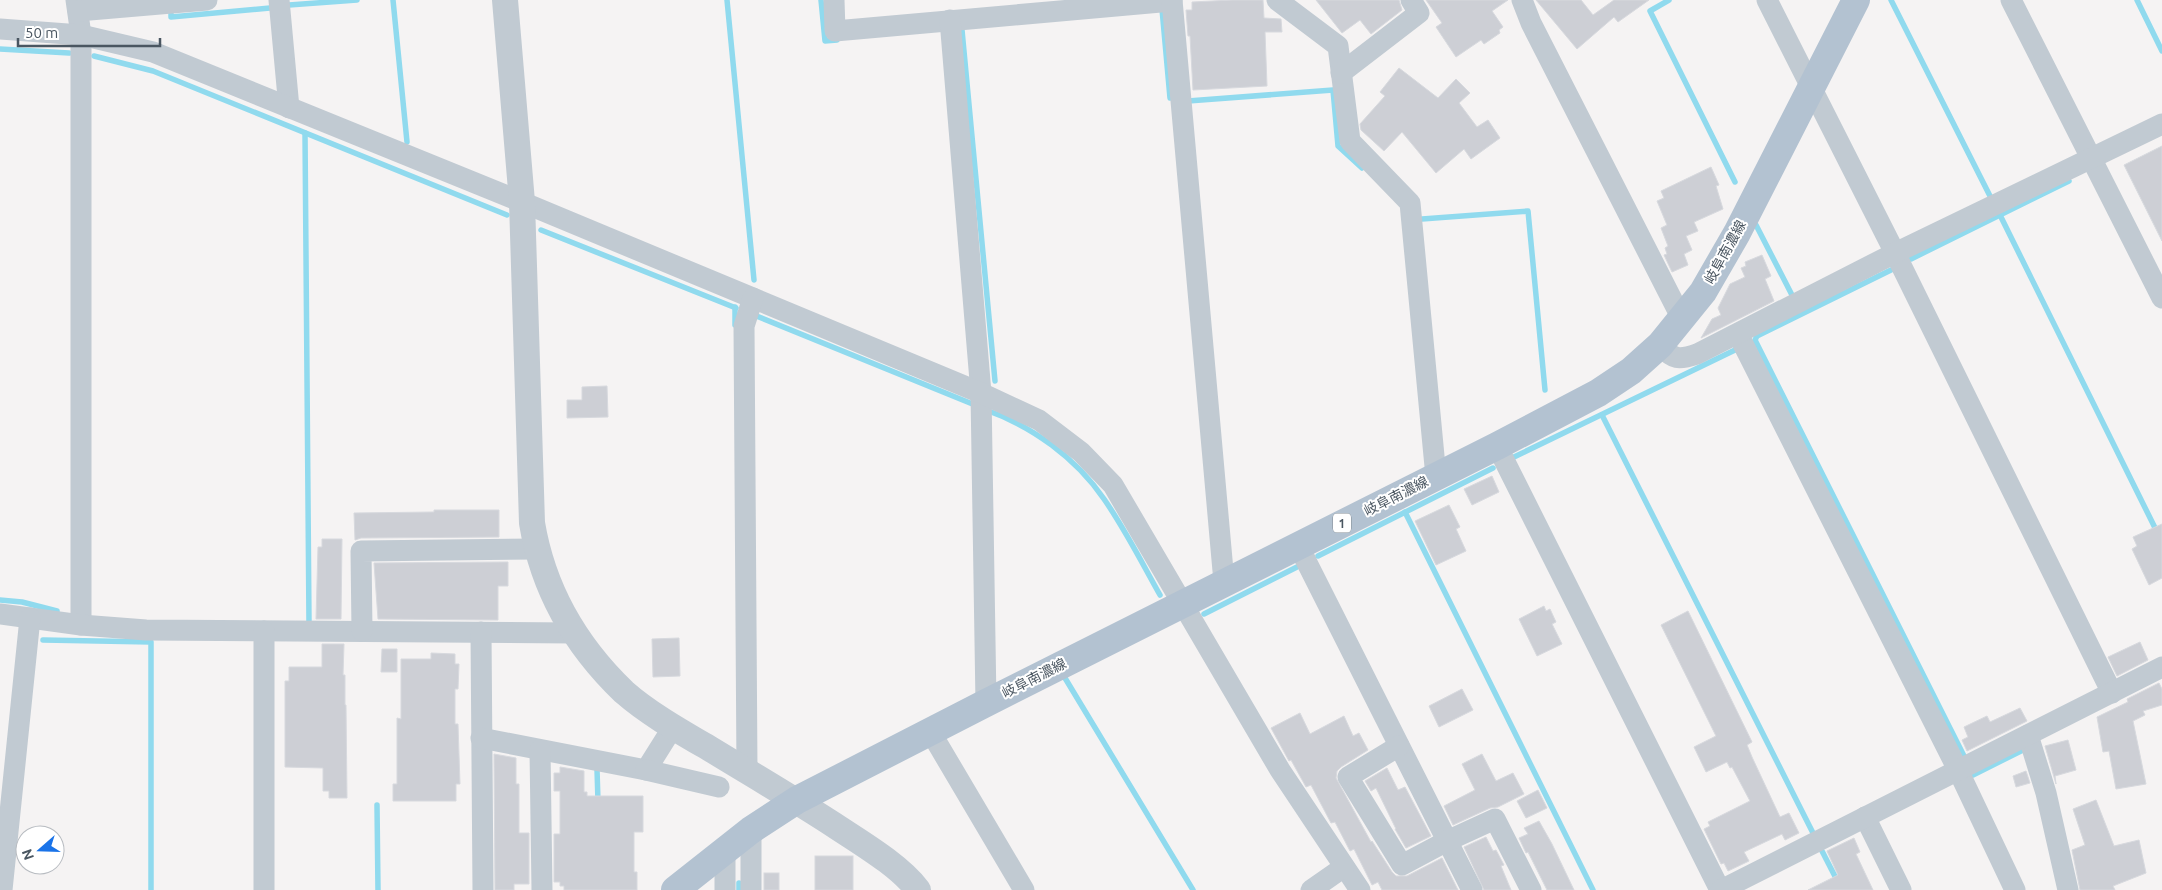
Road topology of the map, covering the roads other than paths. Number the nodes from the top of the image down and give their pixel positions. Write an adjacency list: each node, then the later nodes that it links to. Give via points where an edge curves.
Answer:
1 (207, 0): 12 (street)
2 (279, 0): 18 (street)
3 (505, 0): 21 (street)
4 (834, 0): 13 (street, via 835,32)
5 (1277, 0): 16 (street, via 1338,46)
6 (1411, 0): 16 (street, via 1419,13)
7 (1522, 0): 25 (street)
8 (1767, 0): 17 (street)
9 (1856, 0): 17 (main road, 岐阜南濃線 / 1)
10 (2011, 0): 20 (street)
11 (1172, 1): 13 (street); 33 (street)
12 (77, 5): 15 (street)
13 (950, 20): 28 (street)
14 (0, 29): 15 (street)
15 (81, 35): 18 (street, via 153,52); 37 (street)
16 (1341, 73): 30 (street, via 1350,141 1410,203)
17 (1812, 88): 22 (street); 25 (main road, 岐阜南濃線 / 1, via 1737,233 1703,292)
18 (289, 108): 21 (street)
19 (2162, 124): 20 (street)
20 (2091, 158): 22 (street); 24 (street)
21 (522, 202): 23 (street); 32 (street, via 530,490)
22 (1895, 253): 26 (street); 43 (street)
23 (753, 298): 28 (street); 53 (street, via 744,326)
24 (2162, 298)
25 (1682, 319): 27 (main road, 岐阜南濃線 / 1)
26 (1738, 334): 27 (street, via 1683,359 1669,355); 52 (street)
27 (1660, 345): 29 (main road, 岐阜南濃線 / 1, via 1631,371 1598,393)
28 (981, 393): 34 (street, via 1038,420 1081,452 1113,485); 44 (street)
29 (1497, 446): 30 (main road, 岐阜南濃線 / 1); 75 (street)
30 (1436, 477): 31 (main road, 岐阜南濃線 / 1)
31 (1298, 545): 33 (main road, 岐阜南濃線 / 1); 49 (street)
32 (536, 549): 39 (street, via 361,551); 41 (street, via 551,589)
33 (1224, 582): 34 (main road, 岐阜南濃線 / 1)
34 (1183, 603): 44 (main road, 岐阜南濃線 / 1); 61 (street, via 1280,770)
35 (0, 614): 36 (street)
36 (30, 618): 37 (street); 59 (street)
37 (81, 625): 38 (street, via 146,630)
38 (264, 630): 39 (street); 63 (street)
39 (362, 631): 40 (street)
40 (481, 632): 41 (street); 48 (street)
41 (574, 633): 45 (street, via 626,693)
42 (2162, 667): 43 (street)
43 (2112, 693): 47 (street)
44 (986, 703): 46 (main road, 岐阜南濃線 / 1)
45 (674, 727): 51 (street); 53 (street)
46 (930, 731): 55 (main road, 岐阜南濃線 / 1); 70 (street)
47 (2028, 735): 52 (street); 78 (street, via 2046,793)
48 (481, 738): 50 (street); 64 (street)
49 (1400, 746): 58 (street); 58 (street, via 1348,777 1402,865)
50 (540, 750): 51 (street); 65 (street)
51 (646, 770): 54 (street)
52 (1958, 770): 56 (street); 77 (street)
53 (747, 771): 55 (street)
54 (719, 787)
55 (797, 800): 57 (main road, 岐阜南濃線 / 1); 69 (street, via 875,852)
56 (1865, 817): 75 (street); 76 (street)
57 (751, 830): 60 (main road, 岐阜南濃線 / 1); 68 (street)
58 (1447, 841): 73 (street); 74 (street, via 1495,819)
59 (4, 842): 62 (street)
60 (725, 850): 66 (main road, 岐阜南濃線 / 1); 67 (street)
61 (1344, 867): 71 (street); 72 (street)
62 (2, 890)
63 (264, 890)
64 (483, 890)
65 (542, 890)
66 (675, 890)
67 (725, 890)
68 (751, 890)
69 (918, 890)
70 (1024, 890)
71 (1311, 890)
72 (1360, 890)
73 (1472, 890)
74 (1531, 890)
75 (1721, 890)
76 (1901, 890)
77 (2015, 890)
78 (2068, 890)

